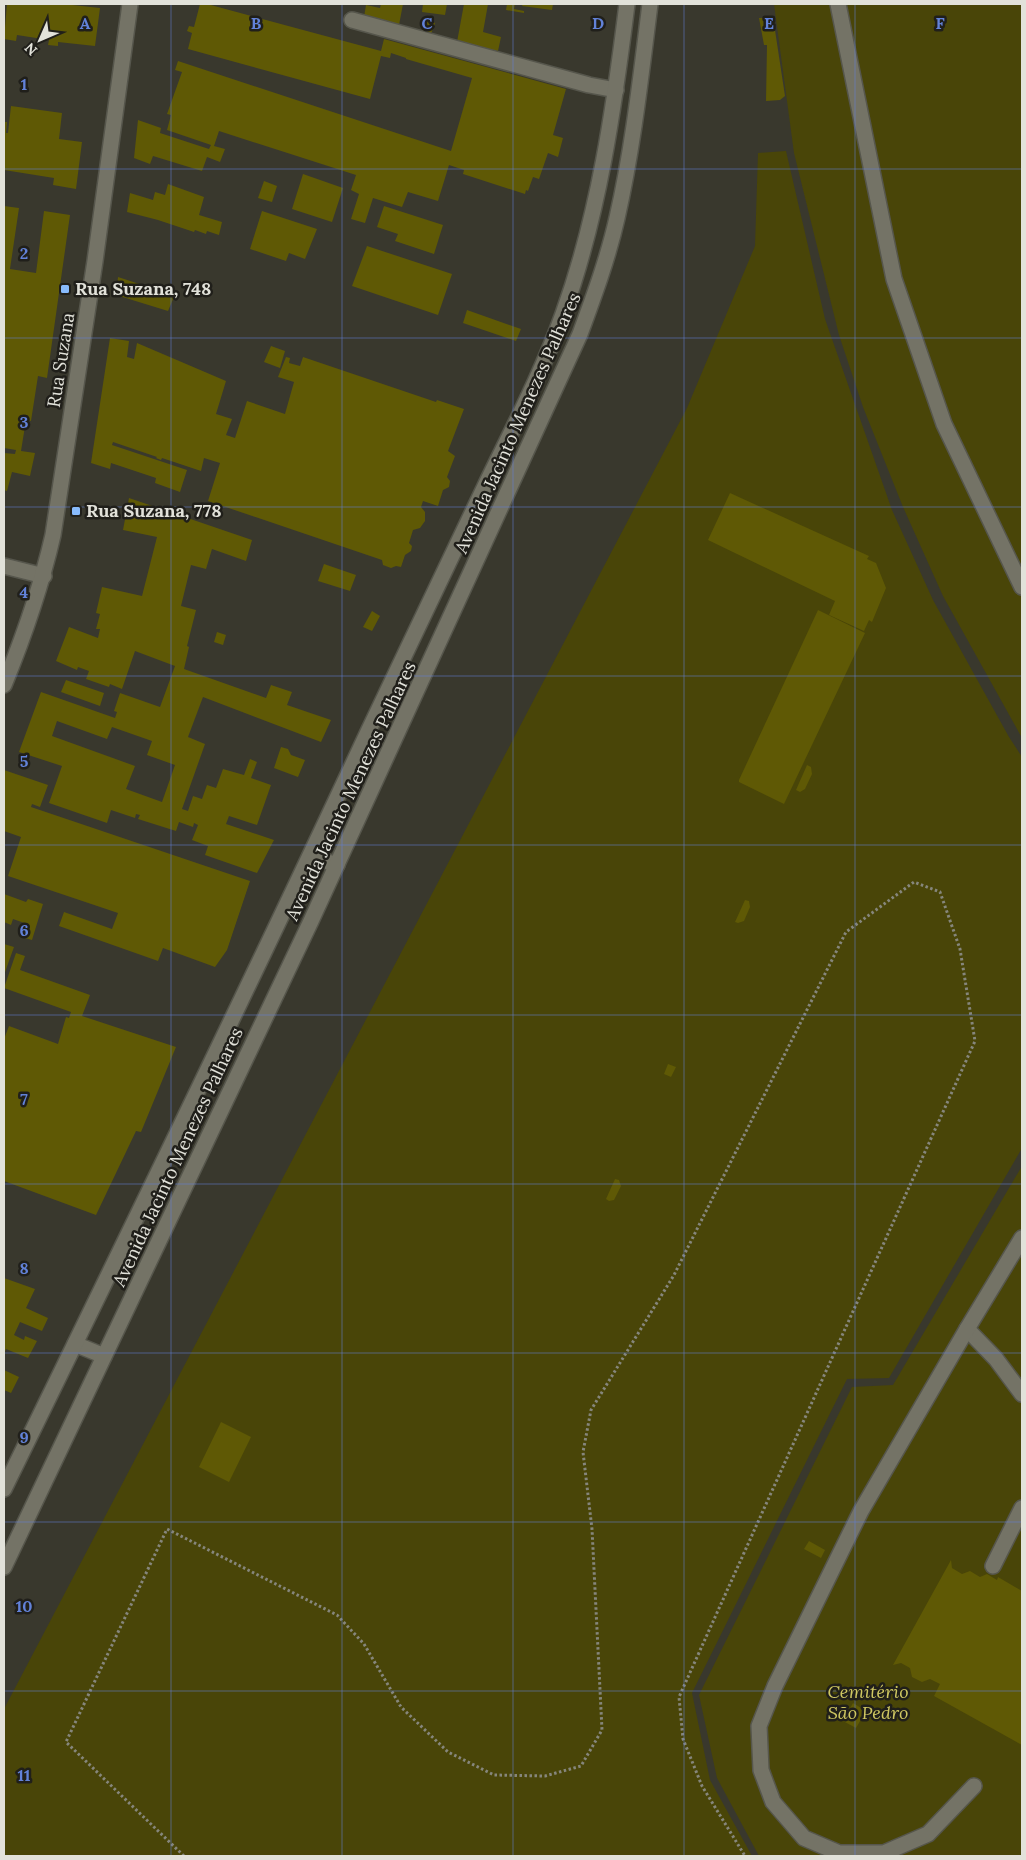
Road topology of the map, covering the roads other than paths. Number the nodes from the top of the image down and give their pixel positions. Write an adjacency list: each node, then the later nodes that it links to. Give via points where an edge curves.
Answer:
1 (130, 4): 8 (main road, Rua Suzana, via 62,485)
2 (626, 4): 6 (main road, Avenida Jacinto Menezes Palhares)
3 (650, 4): 12 (main road, Avenida Jacinto Menezes Palhares, via 635,122 619,208 596,291 557,388)
4 (838, 4): 9 (main road, via 894,279 944,424)
5 (352, 20): 6 (main road)
6 (616, 90): 11 (main road, Avenida Jacinto Menezes Palhares, via 598,188 577,270 543,366)
7 (4, 566): 8 (main road)
8 (44, 576): 10 (main road, Rua Suzana)
9 (1022, 587)
10 (4, 684)
11 (310, 856): 12 (main road); 15 (main road, Avenida Jacinto Menezes Palhares)
12 (338, 865): 16 (main road, Avenida Jacinto Menezes Palhares)
13 (1022, 1238): 14 (main road)
14 (966, 1329): 17 (main road, via 996,1359); 22 (main road, via 861,1511 775,1686 759,1726 761,1770 773,1802 804,1838 839,1853 884,1852 928,1834)
15 (75, 1344): 16 (main road); 18 (main road, Avenida Jacinto Menezes Palhares)
16 (104, 1356): 21 (main road, Avenida Jacinto Menezes Palhares)
17 (1022, 1394)
18 (4, 1489)
19 (1022, 1508): 20 (main road)
20 (993, 1566)
21 (4, 1567)
22 (974, 1786)

